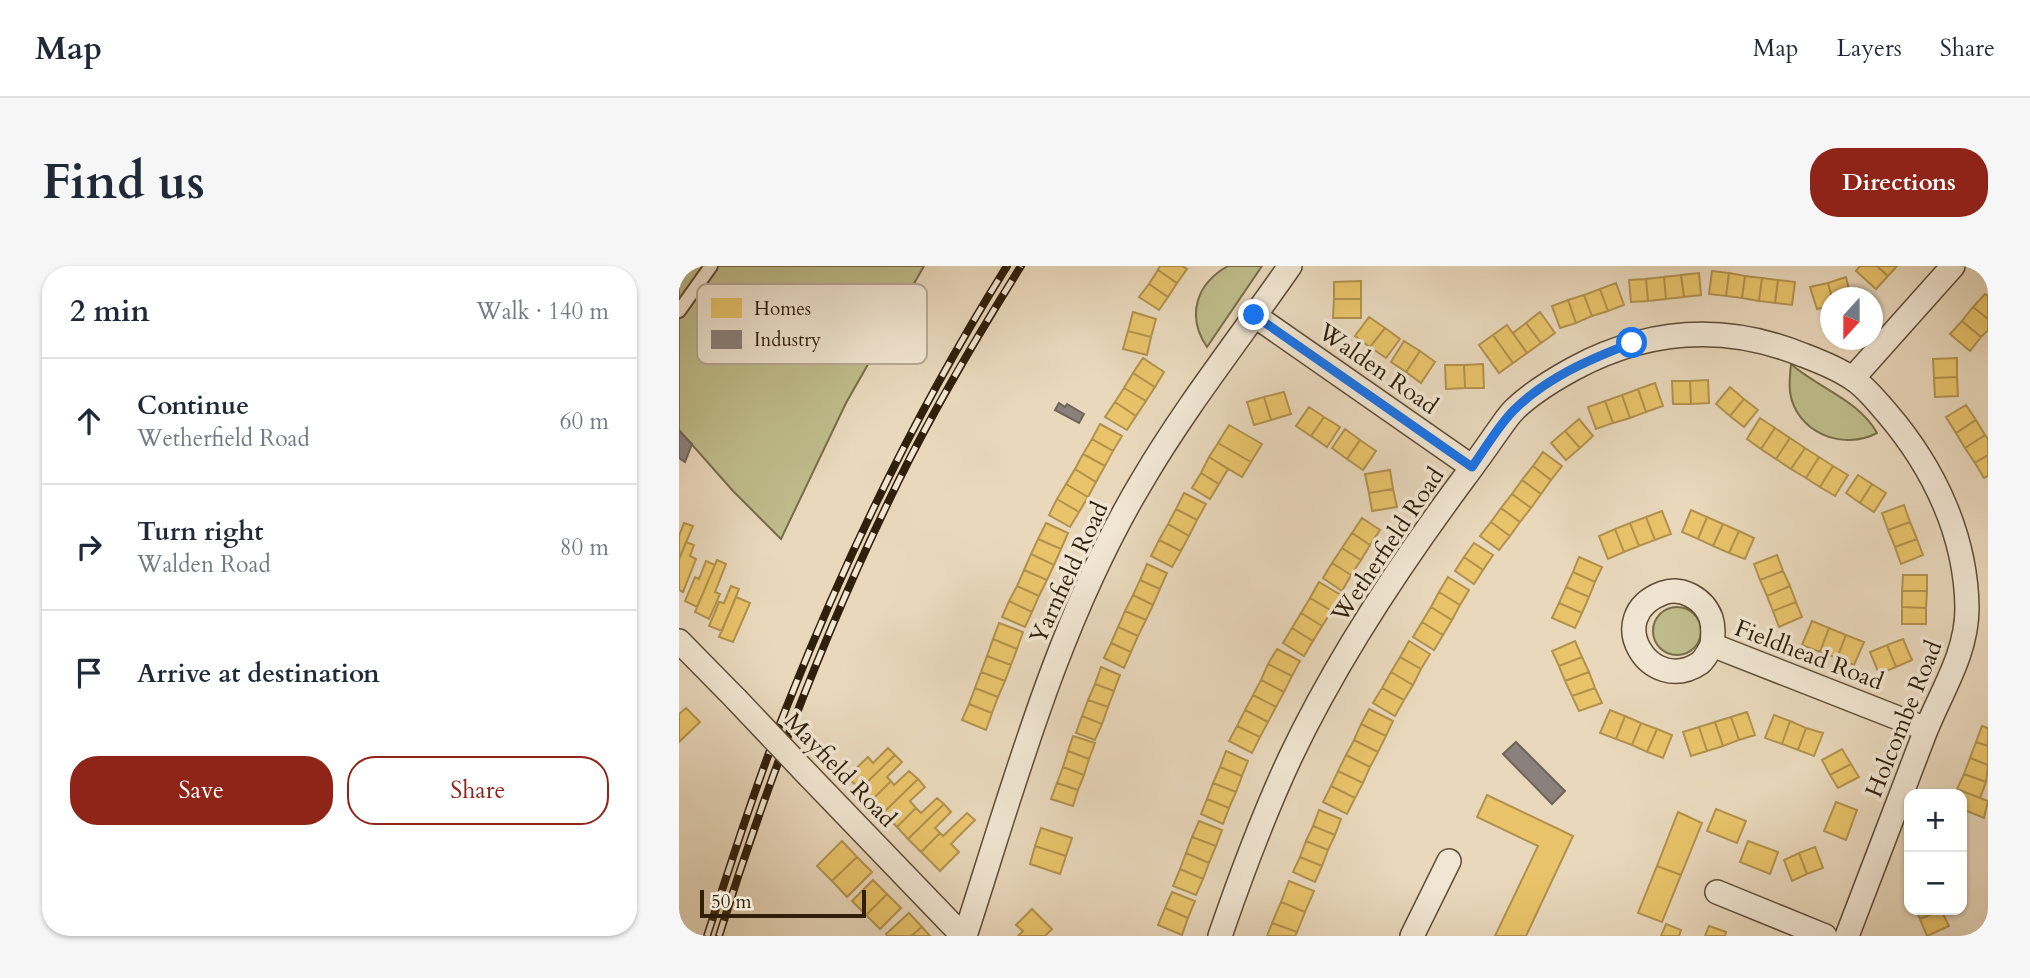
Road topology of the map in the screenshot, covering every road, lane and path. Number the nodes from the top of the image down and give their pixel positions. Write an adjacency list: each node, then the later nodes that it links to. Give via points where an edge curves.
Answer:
1 (711, 266): 4 (lane)
2 (1290, 266): 7 (street, Yarnfield Road)
3 (1953, 266): 8 (street)
4 (698, 284)
5 (697, 286): 6 (lane)
6 (679, 311)
7 (1254, 315): 9 (street, Walden Road); 15 (street, Yarnfield Road, via 1141,481 1101,558 1036,713)
8 (1853, 379): 9 (street, Wetherfield Road, via 1761,341 1675,334 1632,343 1595,357 1543,387 1514,411); 12 (street, Holcombe Road, via 1898,425 1926,467 1952,518 1960,556 1967,609 1962,650)
9 (1472, 467): 16 (street, Wetherfield Road, via 1413,550 1325,691 1265,814)
10 (679, 641): 15 (street, Mayfield Road, bridge)
11 (1712, 645): 12 (street, Fieldhead Road)
12 (1926, 729): 19 (street, Holcombe Road)
13 (1449, 861): 17 (street)
14 (1717, 892): 18 (street)
15 (964, 936)
16 (1220, 936)
17 (1412, 936)
18 (1825, 936)
19 (1847, 936)

